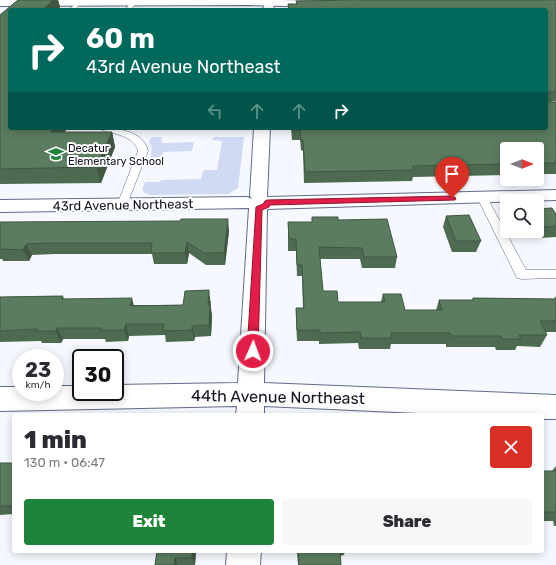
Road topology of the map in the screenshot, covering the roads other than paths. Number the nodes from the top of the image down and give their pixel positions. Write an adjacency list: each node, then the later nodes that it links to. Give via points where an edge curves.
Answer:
1 (0, 3): 4 (street)
2 (269, 4): 3 (street); 5 (street)
3 (335, 4)
4 (75, 6): 5 (street)
5 (131, 6)
6 (111, 130): 11 (lane, via 133,137 143,150)
7 (262, 130): 10 (street)
8 (556, 195): 9 (street, 43rd Avenue Northeast)
9 (482, 197): 10 (street, 43rd Avenue Northeast); 13 (lane, via 522,275)
10 (258, 203): 11 (street, 43rd Avenue Northeast); 15 (street)
11 (122, 205): 12 (street, 43rd Avenue Northeast)
12 (0, 206)
13 (556, 274)
14 (0, 399): 15 (street, 44th Avenue Northeast)
15 (250, 404): 16 (street, 44th Avenue Northeast)
16 (556, 407)
17 (244, 553): 18 (street)
18 (244, 565)

